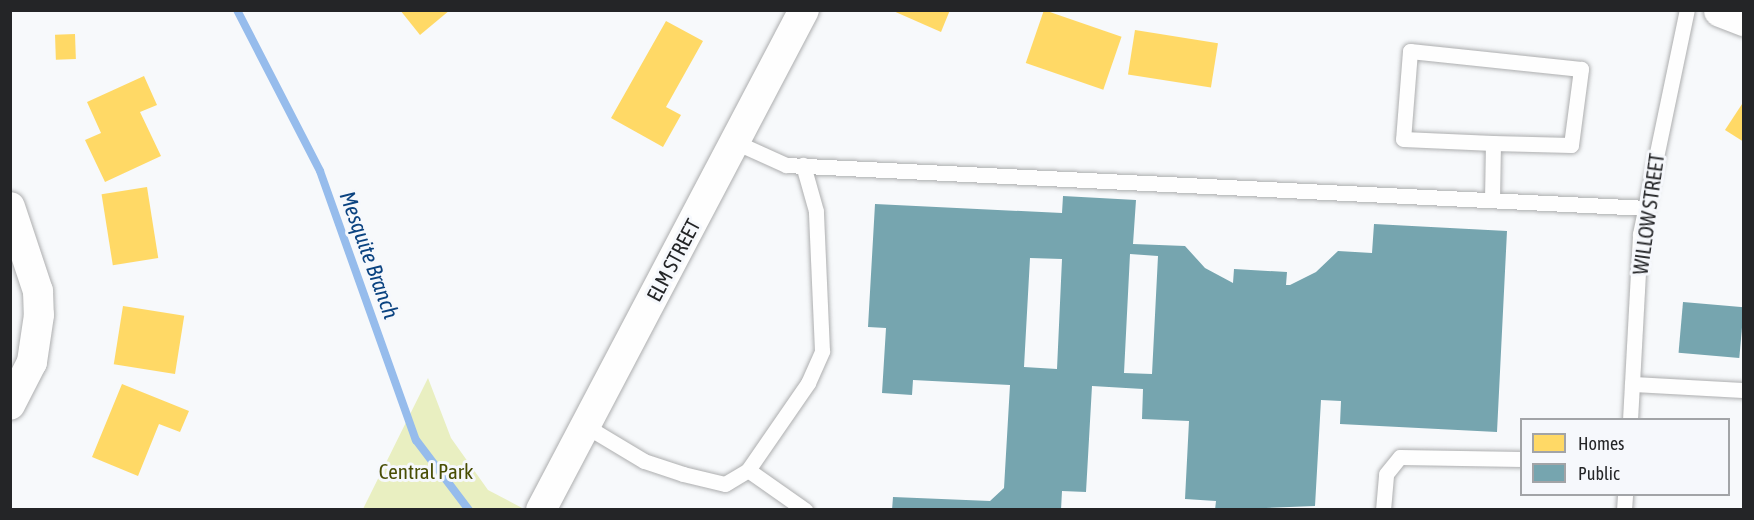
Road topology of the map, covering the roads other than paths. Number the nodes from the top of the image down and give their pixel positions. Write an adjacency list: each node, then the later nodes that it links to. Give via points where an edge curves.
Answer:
1 (804, 10): 5 (street, ELM STREET)
2 (1687, 10): 10 (lane, WILLOW STREET)
3 (1720, 10): 4 (street)
4 (1743, 19)
5 (735, 142): 7 (lane, via 786,165); 15 (street, ELM STREET)
6 (1492, 143): 6 (lane, via 1571,145 1581,69 1410,51 1403,139); 8 (lane)
7 (803, 165): 8 (lane); 17 (lane, via 816,212 822,351 808,383)
8 (1492, 200): 10 (lane)
9 (10, 207): 13 (street, via 38,291 39,315 32,363)
10 (1646, 208): 11 (lane, WILLOW STREET, via 1640,234)
11 (1632, 384): 12 (lane); 14 (lane, WILLOW STREET)
12 (1743, 390)
13 (10, 405)
14 (1630, 418)
15 (584, 425): 17 (lane, via 644,460 684,474 725,484); 18 (street, ELM STREET)
16 (1520, 459): 20 (lane, via 1400,457 1386,474)
17 (748, 470): 19 (lane)
18 (542, 508)
19 (805, 510)
20 (1383, 510)

